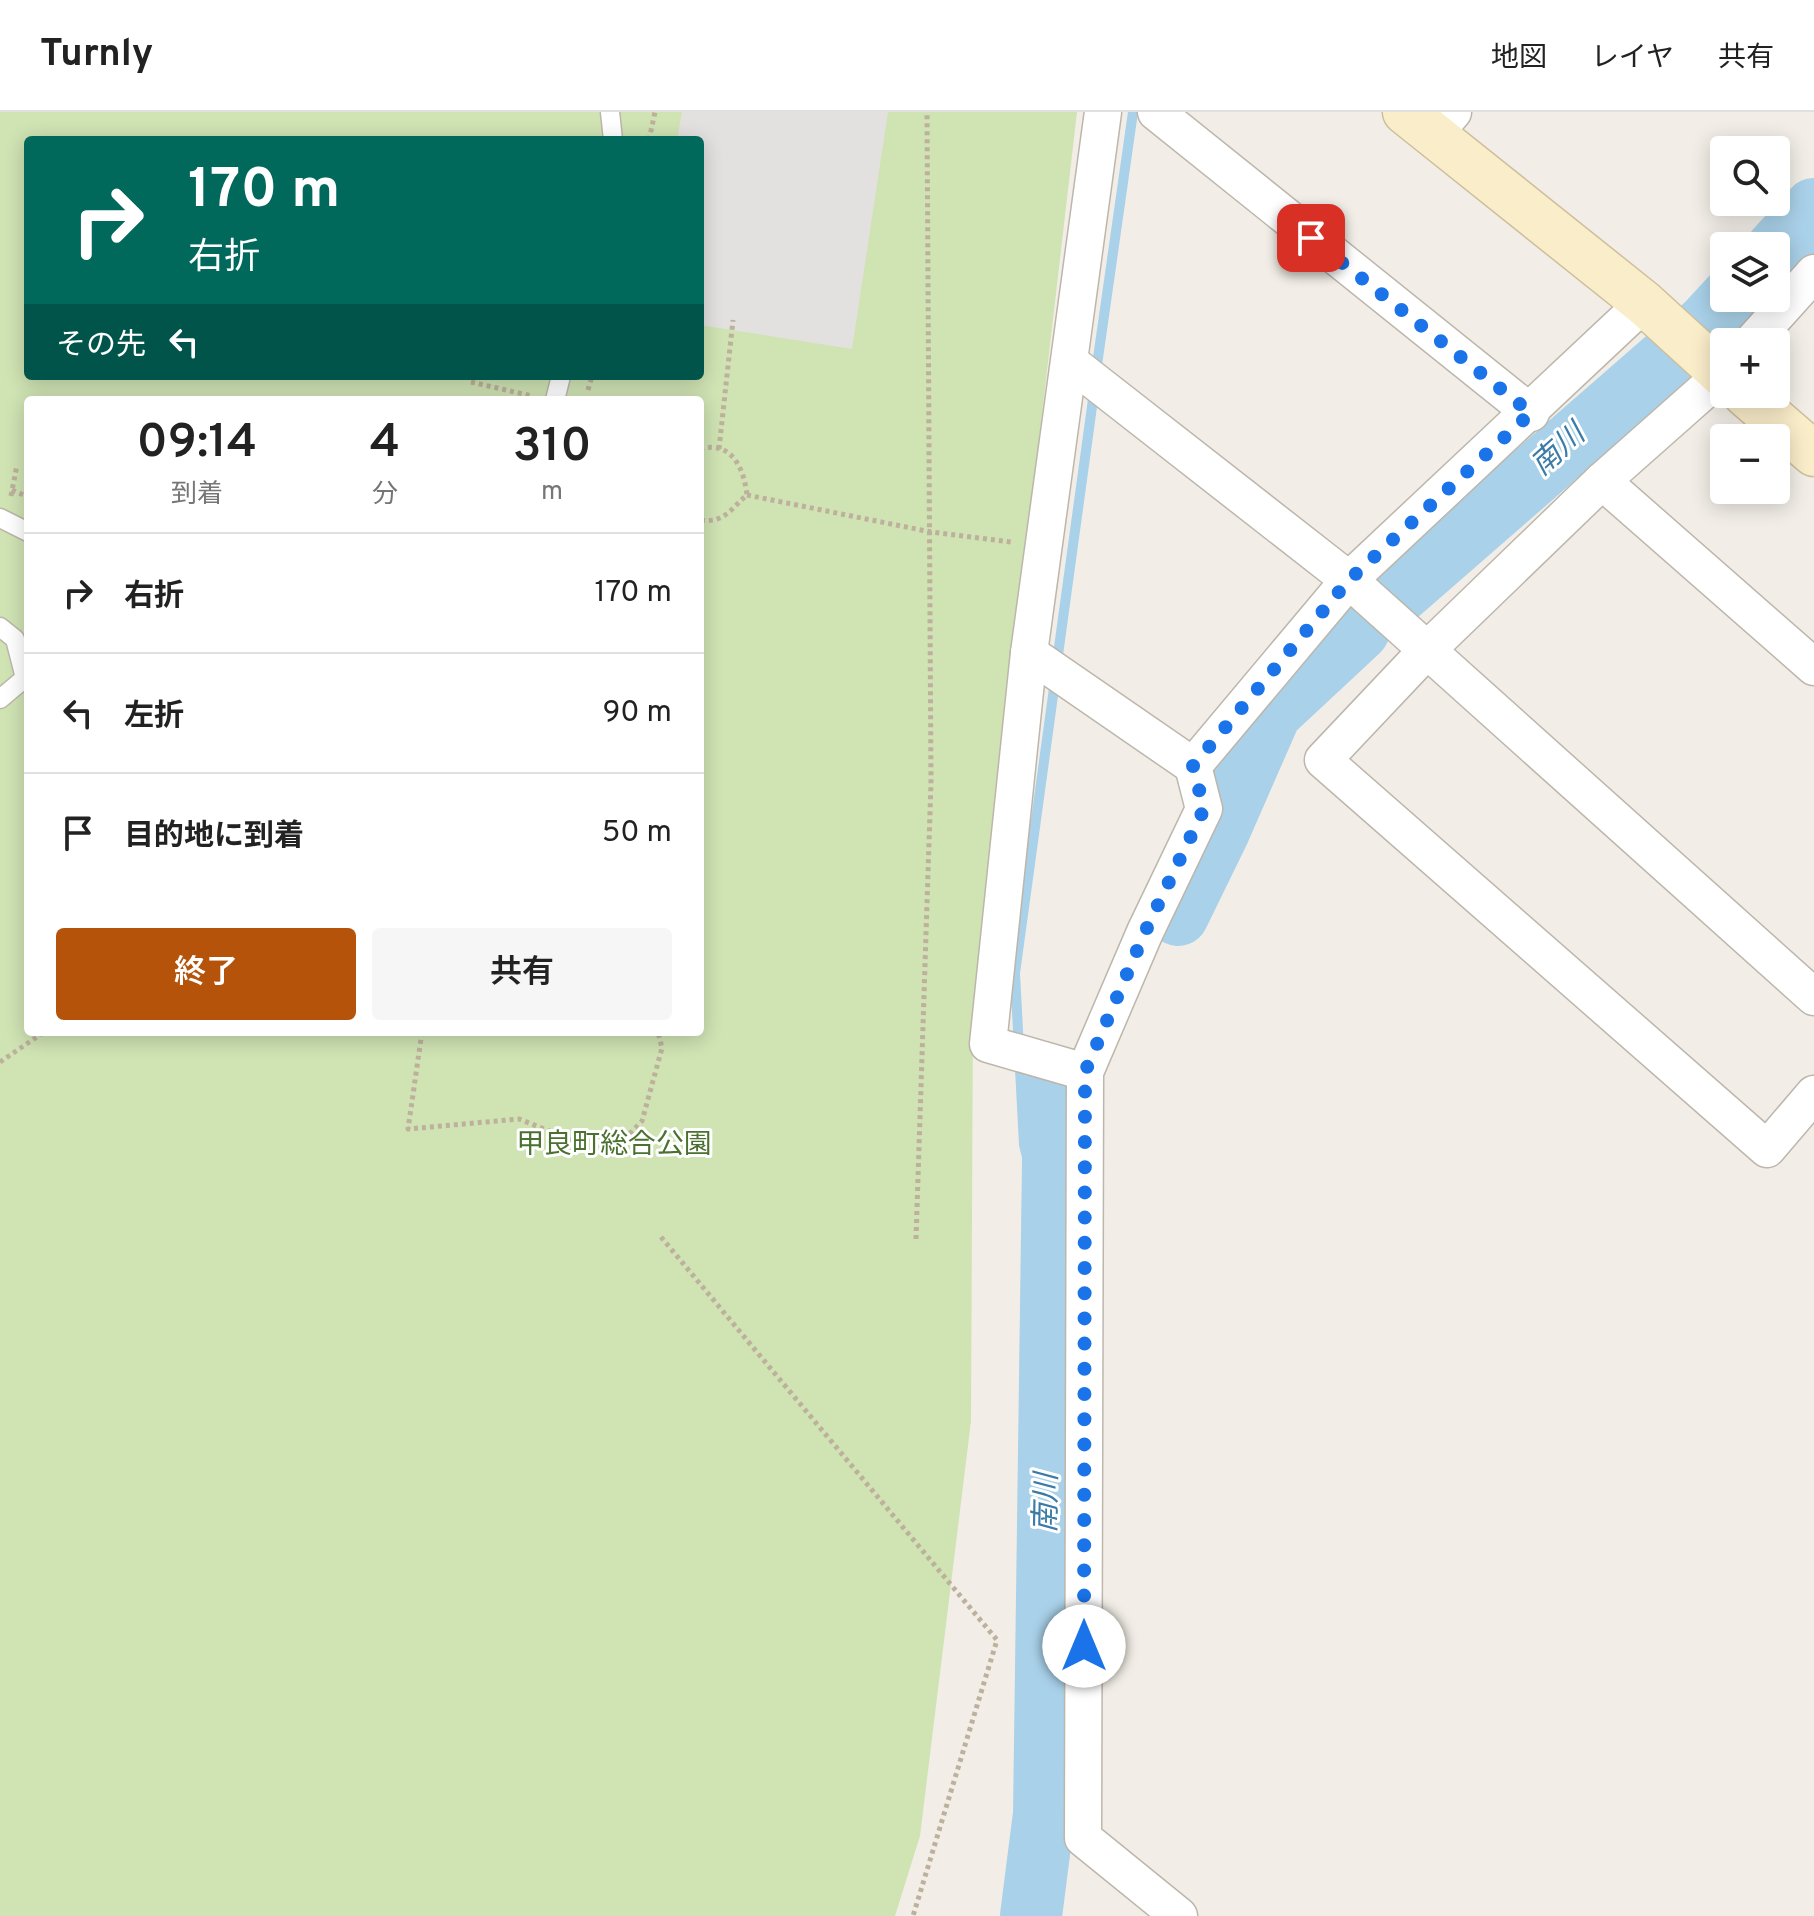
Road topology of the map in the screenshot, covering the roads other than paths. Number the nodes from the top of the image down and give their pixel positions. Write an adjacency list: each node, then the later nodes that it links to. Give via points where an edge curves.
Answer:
1 (610, 112): 5 (lane)
2 (1103, 112): 9 (street)
3 (1156, 112): 13 (street)
4 (1431, 119): 7 (street)
5 (613, 136)
6 (1814, 273): 8 (street)
7 (1644, 303): 10 (street); 13 (street)
8 (1765, 328)
9 (1070, 362): 18 (street); 21 (street)
10 (1710, 362)
11 (1710, 394): 15 (street)
12 (1762, 408): 14 (street)
13 (1531, 413): 18 (street)
14 (1814, 454)
15 (1602, 481): 20 (street); 22 (street)
16 (0, 518): 17 (lane)
17 (24, 530)
18 (1349, 580): 20 (street); 26 (street)
19 (0, 627): 23 (lane, via 15,639)
20 (1428, 649): 27 (street); 29 (street, via 1323,760 1767,1149)
21 (1029, 653): 26 (street); 28 (street, via 988,1044)
22 (1814, 667)
23 (24, 674)
24 (24, 679): 25 (lane)
25 (0, 699)
26 (1193, 766): 28 (street, via 1204,809)
27 (1814, 997)
28 (1085, 1072): 30 (street, via 1083,1838)
29 (1814, 1094)
30 (1179, 1916)

